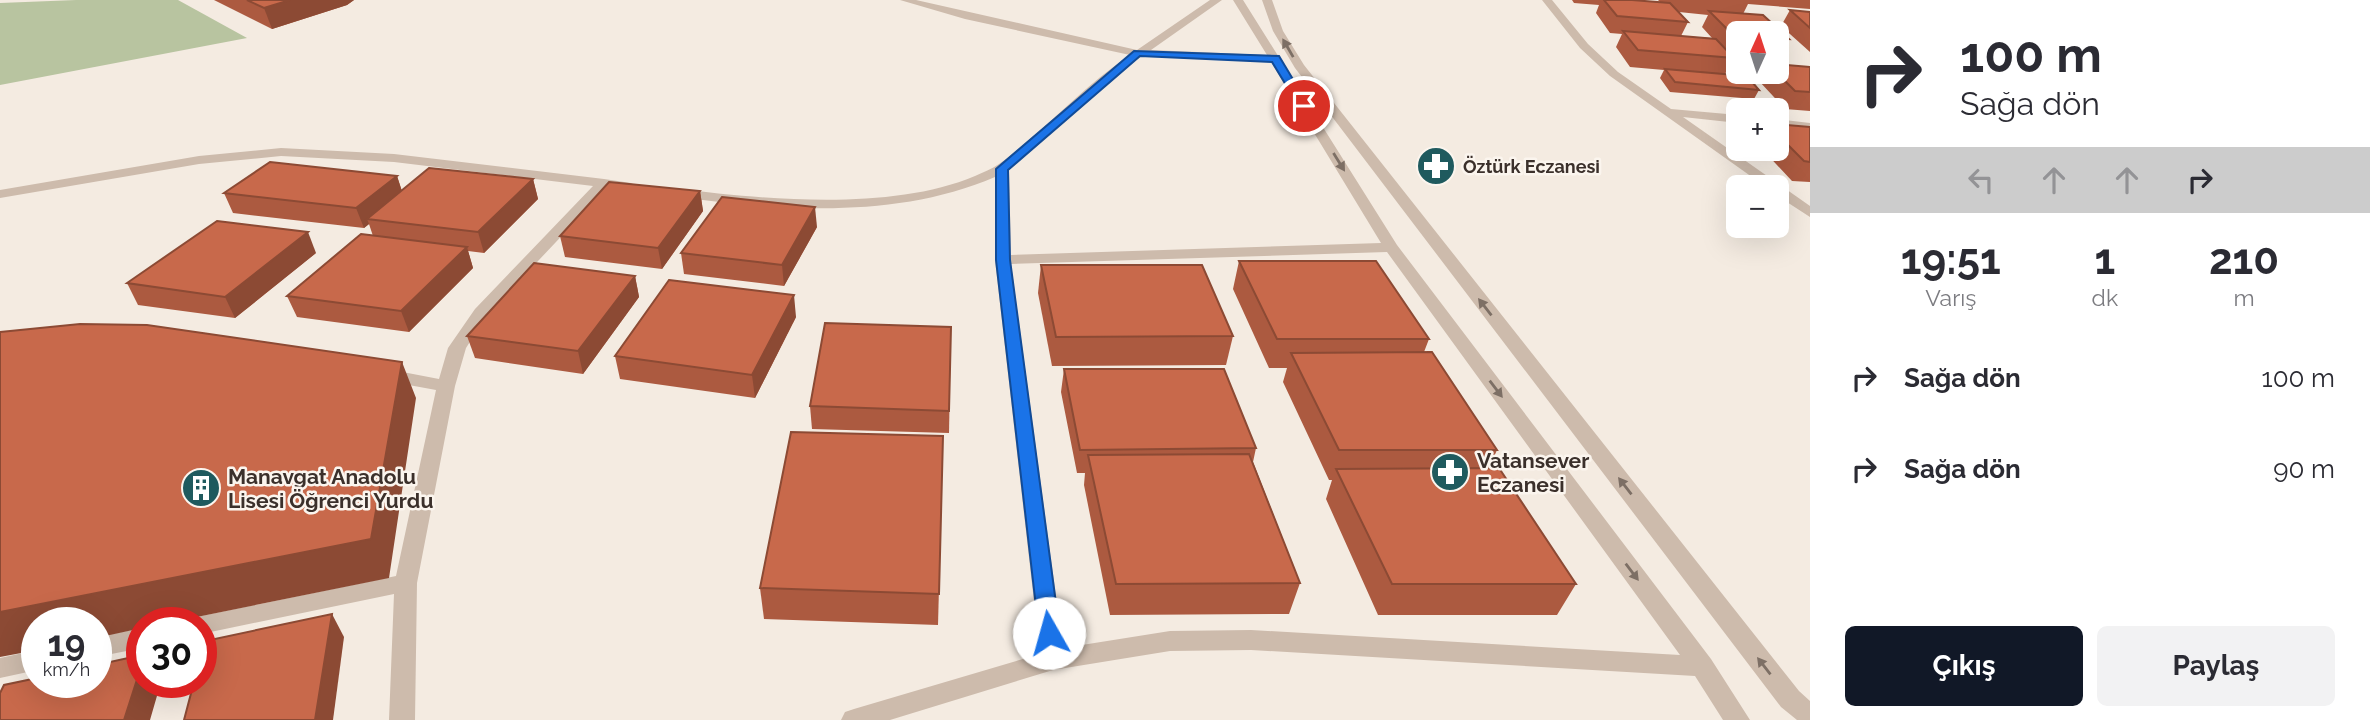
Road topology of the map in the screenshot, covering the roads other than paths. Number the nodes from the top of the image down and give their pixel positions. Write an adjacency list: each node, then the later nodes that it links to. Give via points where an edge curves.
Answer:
1 (905, 0): 6 (street)
2 (1217, 0): 6 (street)
3 (1238, 0): 7 (street)
4 (1267, 0): 30 (street, one-way to 4, via 1790,699 1298,66)
5 (1548, 0): 8 (street, via 1584,46 1614,74)
6 (1138, 53): 7 (street); 12 (street)
7 (1275, 59): 20 (street, one-way to 20)
8 (1669, 112): 9 (street); 13 (street)
9 (1726, 118)
10 (1789, 125): 11 (street)
11 (1810, 127)
12 (1002, 169): 16 (street, via 921,197 873,202 749,202); 21 (street)
13 (1758, 175)
14 (604, 183): 15 (street); 17 (street, via 394,158 281,152 200,160); 23 (street, via 481,312 457,348)
15 (644, 188)
16 (670, 192)
17 (0, 194)
18 (1789, 198): 19 (street)
19 (1810, 213)
20 (1391, 247): 21 (street); 28 (street, one-way to 28)
21 (1003, 260): 26 (street)
22 (373, 372): 23 (street)
23 (446, 386): 24 (street)
24 (406, 583): 25 (street); 31 (street)
25 (217, 622)
26 (1053, 660): 28 (street, via 1170,640 1251,640); 32 (street)
27 (21, 663): 29 (street)
28 (1702, 666): 33 (street)
29 (0, 667)
30 (1810, 716)
31 (402, 720)
32 (855, 720)
33 (1737, 720)

